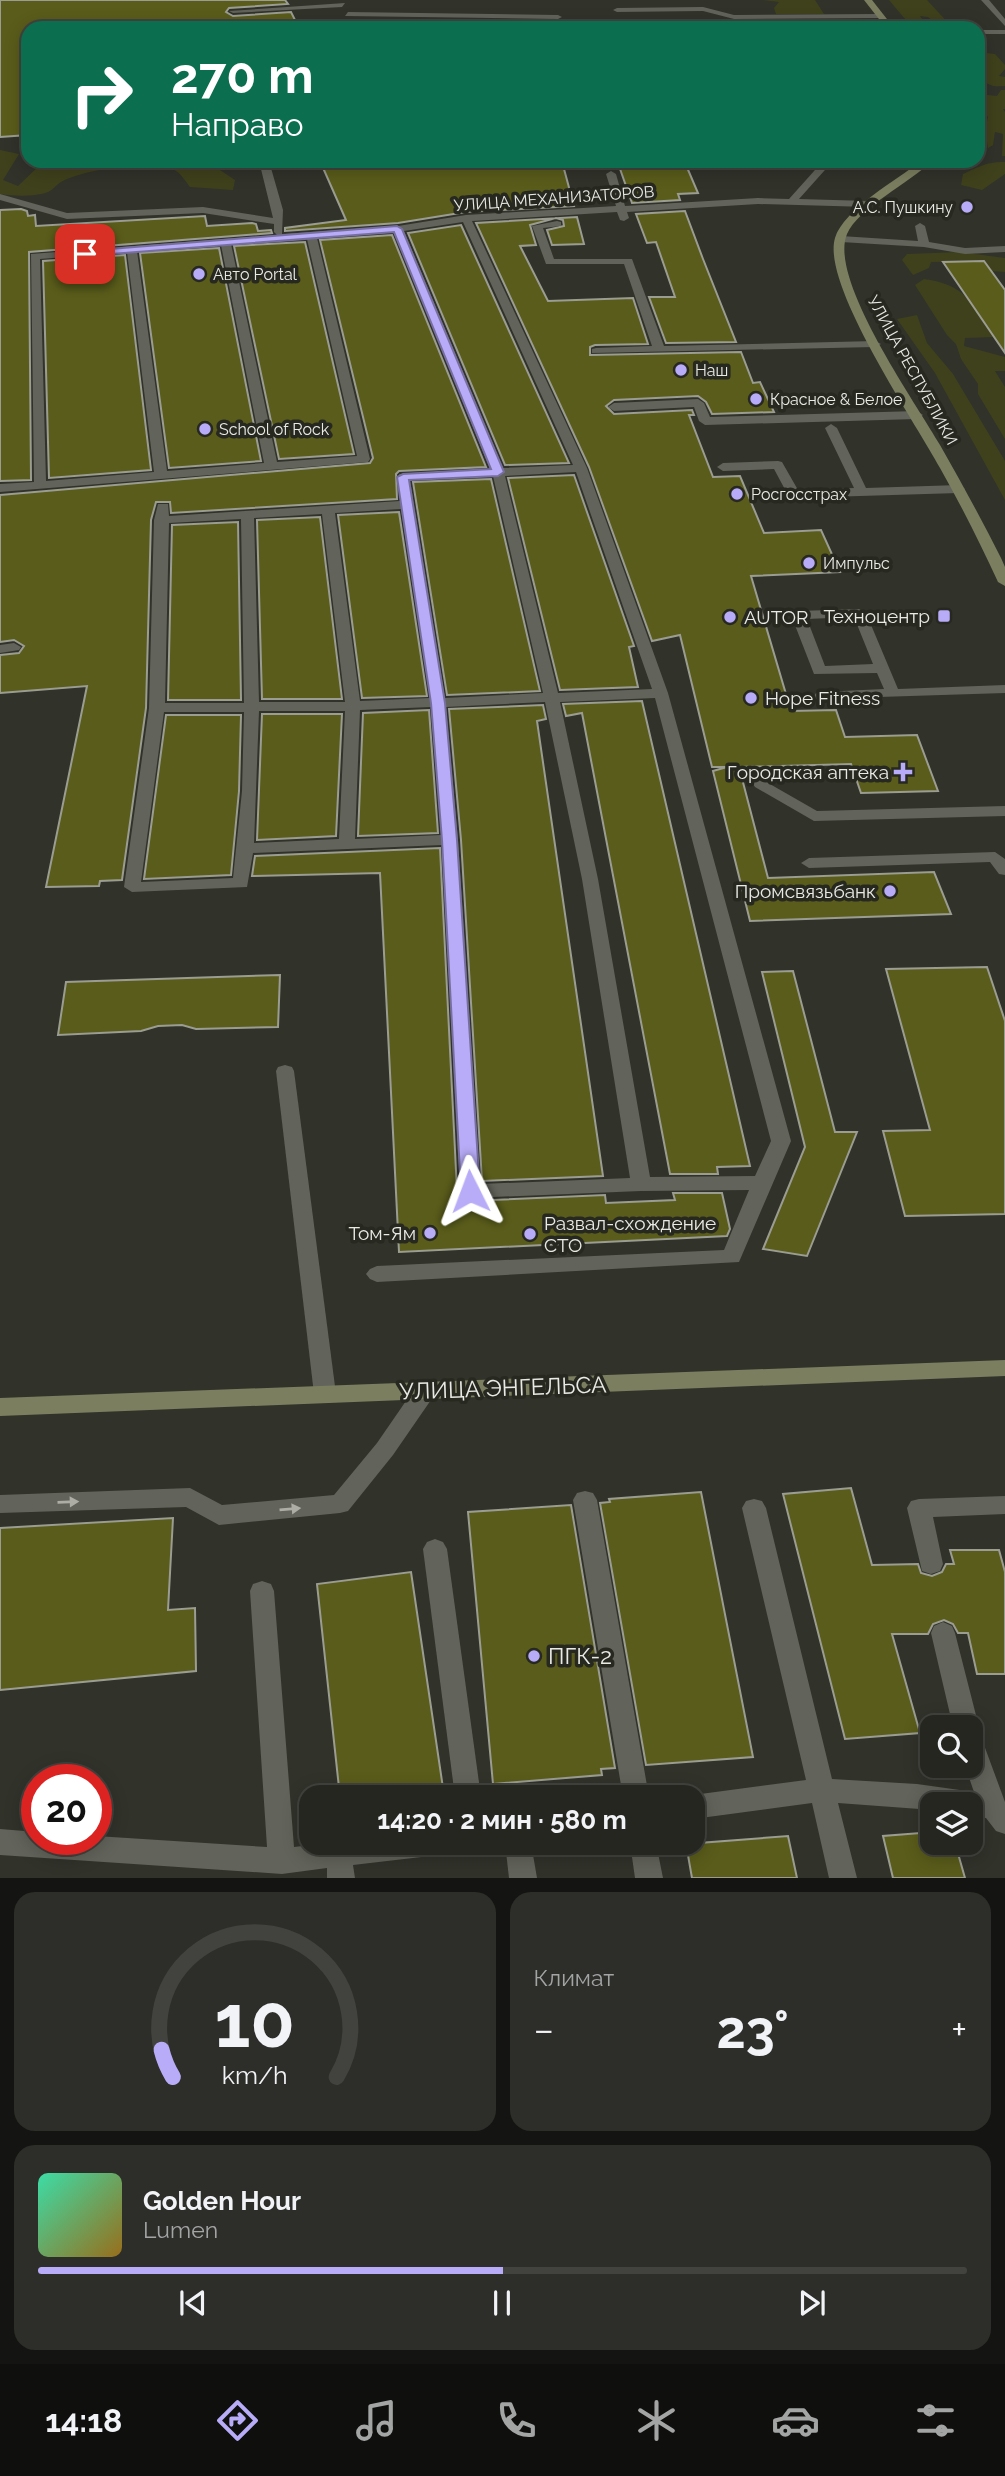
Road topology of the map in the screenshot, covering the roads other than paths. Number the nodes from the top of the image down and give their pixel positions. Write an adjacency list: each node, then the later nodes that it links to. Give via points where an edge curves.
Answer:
1 (230, 0): 2 (lane, via 232,5)
2 (321, 0)
3 (868, 0): 9 (main road)
4 (985, 0): 8 (lane)
5 (340, 3): 7 (lane); 11 (lane)
6 (617, 10): 9 (lane, via 703,9 734,17)
7 (233, 11)
8 (1000, 11): 14 (lane)
9 (880, 16): 13 (main road)
10 (334, 17): 11 (lane)
11 (348, 17): 12 (lane, via 433,12)
12 (558, 17)
13 (884, 21)
14 (1005, 23)
15 (985, 32): 16 (lane)
16 (1005, 32)
17 (266, 168): 26 (lane)
18 (822, 168): 22 (lane)
19 (918, 168): 23 (main road)
20 (611, 174): 24 (lane)
21 (0, 197): 26 (lane, via 19,200 47,215 192,210)
22 (792, 201): 23 (lane, УЛИЦА МЕХАНИЗАТОРОВ); 24 (lane, УЛИЦА МЕХАНИЗАТОРОВ)
23 (869, 204): 31 (main road, via 844,229)
24 (620, 210): 25 (lane, УЛИЦА МЕХАНИЗАТОРОВ); 37 (lane, via 625,220 537,226 550,262 628,261)
25 (466, 218): 28 (lane, УЛИЦА МЕХАНИЗАТОРОВ); 44 (lane)
26 (278, 222): 30 (lane)
27 (920, 226): 33 (lane)
28 (397, 229): 29 (lane, УЛИЦА МЕХАНИЗАТОРОВ); 45 (lane)
29 (311, 235): 30 (lane, УЛИЦА МЕХАНИЗАТОРОВ); 42 (lane, via 364,459)
30 (280, 239): 32 (lane, УЛИЦА МЕХАНИЗАТОРОВ)
31 (841, 239): 33 (lane); 36 (main road, УЛИЦА РЕСПУБЛИКИ, via 838,253 846,283)
32 (226, 242): 34 (lane, УЛИЦА МЕХАНИЗАТОРОВ); 42 (lane)
33 (924, 244): 35 (lane, via 965,251)
34 (132, 248): 46 (lane); 47 (lane, УЛИЦА МЕХАНИЗАТОРОВ, via 35,256)
35 (1005, 249)
36 (875, 344): 37 (lane); 40 (main road, УЛИЦА РЕСПУБЛИКИ)
37 (659, 349): 38 (lane)
38 (596, 351)
39 (614, 407): 40 (lane, via 698,403 705,421)
40 (916, 415): 49 (main road, УЛИЦА РЕСПУБЛИКИ)
41 (831, 428): 50 (lane)
42 (271, 466): 46 (lane)
43 (723, 467): 50 (lane, via 778,465 794,494)
44 (581, 468): 45 (lane); 57 (lane)
45 (498, 472): 51 (lane, via 403,477); 60 (lane)
46 (160, 474): 47 (lane)
47 (40, 485): 48 (lane)
48 (0, 488)
49 (959, 489): 50 (lane); 54 (main road, УЛИЦА РЕСПУБЛИКИ)
50 (862, 492)
51 (406, 505): 52 (lane); 61 (lane)
52 (328, 509): 53 (lane); 63 (lane)
53 (247, 515): 62 (lane); 64 (lane, via 162,513)
54 (1003, 573)
55 (883, 668): 55 (lane, via 819,671 798,615 859,613); 58 (lane)
56 (1005, 689): 58 (lane)
57 (661, 693): 60 (lane); 73 (lane, via 781,1141)
58 (893, 694): 59 (lane)
59 (821, 696)
60 (552, 698): 61 (lane); 74 (lane, via 590,879)
61 (438, 703): 63 (lane); 67 (lane)
62 (252, 706): 63 (lane); 64 (lane); 69 (lane)
63 (353, 706): 68 (lane)
64 (157, 708): 69 (lane, via 131,887 241,883)
65 (761, 784): 66 (lane, via 814,816)
66 (1005, 811)
67 (450, 840): 68 (lane); 74 (lane, via 470,1191)
68 (348, 844): 69 (lane)
69 (246, 848)
70 (809, 863): 71 (lane, via 995,857)
71 (1005, 870)
72 (285, 1071): 78 (lane)
73 (762, 1183): 74 (lane); 75 (lane, via 732,1257)
74 (642, 1184)
75 (377, 1274)
76 (1005, 1368): 77 (main road, УЛИЦА ЭНГЕЛЬСА)
77 (425, 1391): 78 (main road, УЛИЦА ЭНГЕЛЬСА); 81 (lane, one-way to 77, via 190,1497 219,1515 340,1504 385,1450)
78 (325, 1394): 79 (main road, УЛИЦА ЭНГЕЛЬСА)
79 (0, 1407)
80 (585, 1500): 91 (lane)
81 (0, 1504)
82 (1005, 1505): 85 (lane, via 919,1508)
83 (754, 1508): 92 (lane)
84 (435, 1549): 90 (lane)
85 (930, 1564)
86 (262, 1591): 99 (lane)
87 (943, 1633): 88 (lane)
88 (963, 1715)
89 (983, 1775): 94 (lane)
90 (466, 1785)
91 (634, 1785)
92 (822, 1790): 93 (lane); 94 (lane, via 917,1796); 103 (lane)
93 (705, 1805)
94 (999, 1814)
95 (0, 1842): 99 (lane)
96 (383, 1855): 100 (lane)
97 (520, 1855): 101 (lane)
98 (645, 1855): 102 (lane)
99 (282, 1861): 100 (lane)
100 (340, 1866)
101 (523, 1878)
102 (649, 1878)
103 (843, 1878)

